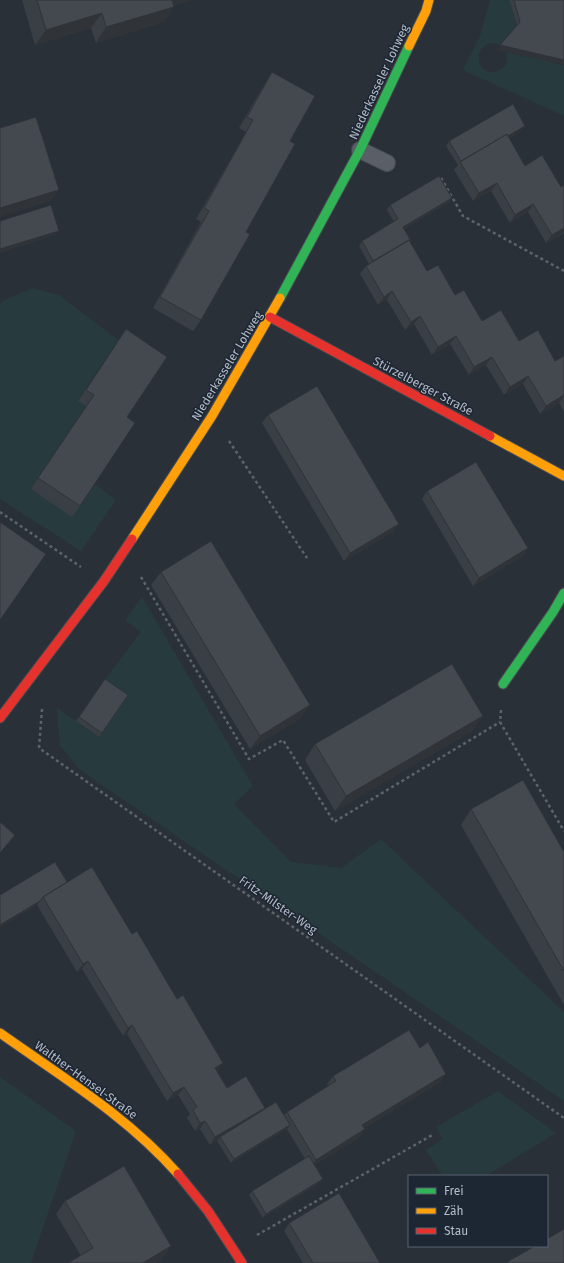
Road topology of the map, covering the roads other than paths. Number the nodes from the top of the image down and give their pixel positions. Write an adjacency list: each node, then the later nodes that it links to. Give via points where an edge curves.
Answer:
1 (429, 0): 2 (street, Niederkasseler Lohweg)
2 (360, 150): 3 (lane); 4 (street, Niederkasseler Lohweg)
3 (387, 163)
4 (270, 317): 5 (street, Stürzelberger Straße); 8 (street, Niederkasseler Lohweg, via 212,416 104,581)
5 (564, 476)
6 (564, 594): 7 (street)
7 (503, 684)
8 (0, 718)
9 (0, 1033): 10 (street, Walther-Hensel-Straße, via 97,1101 138,1134 202,1201)
10 (242, 1263)

